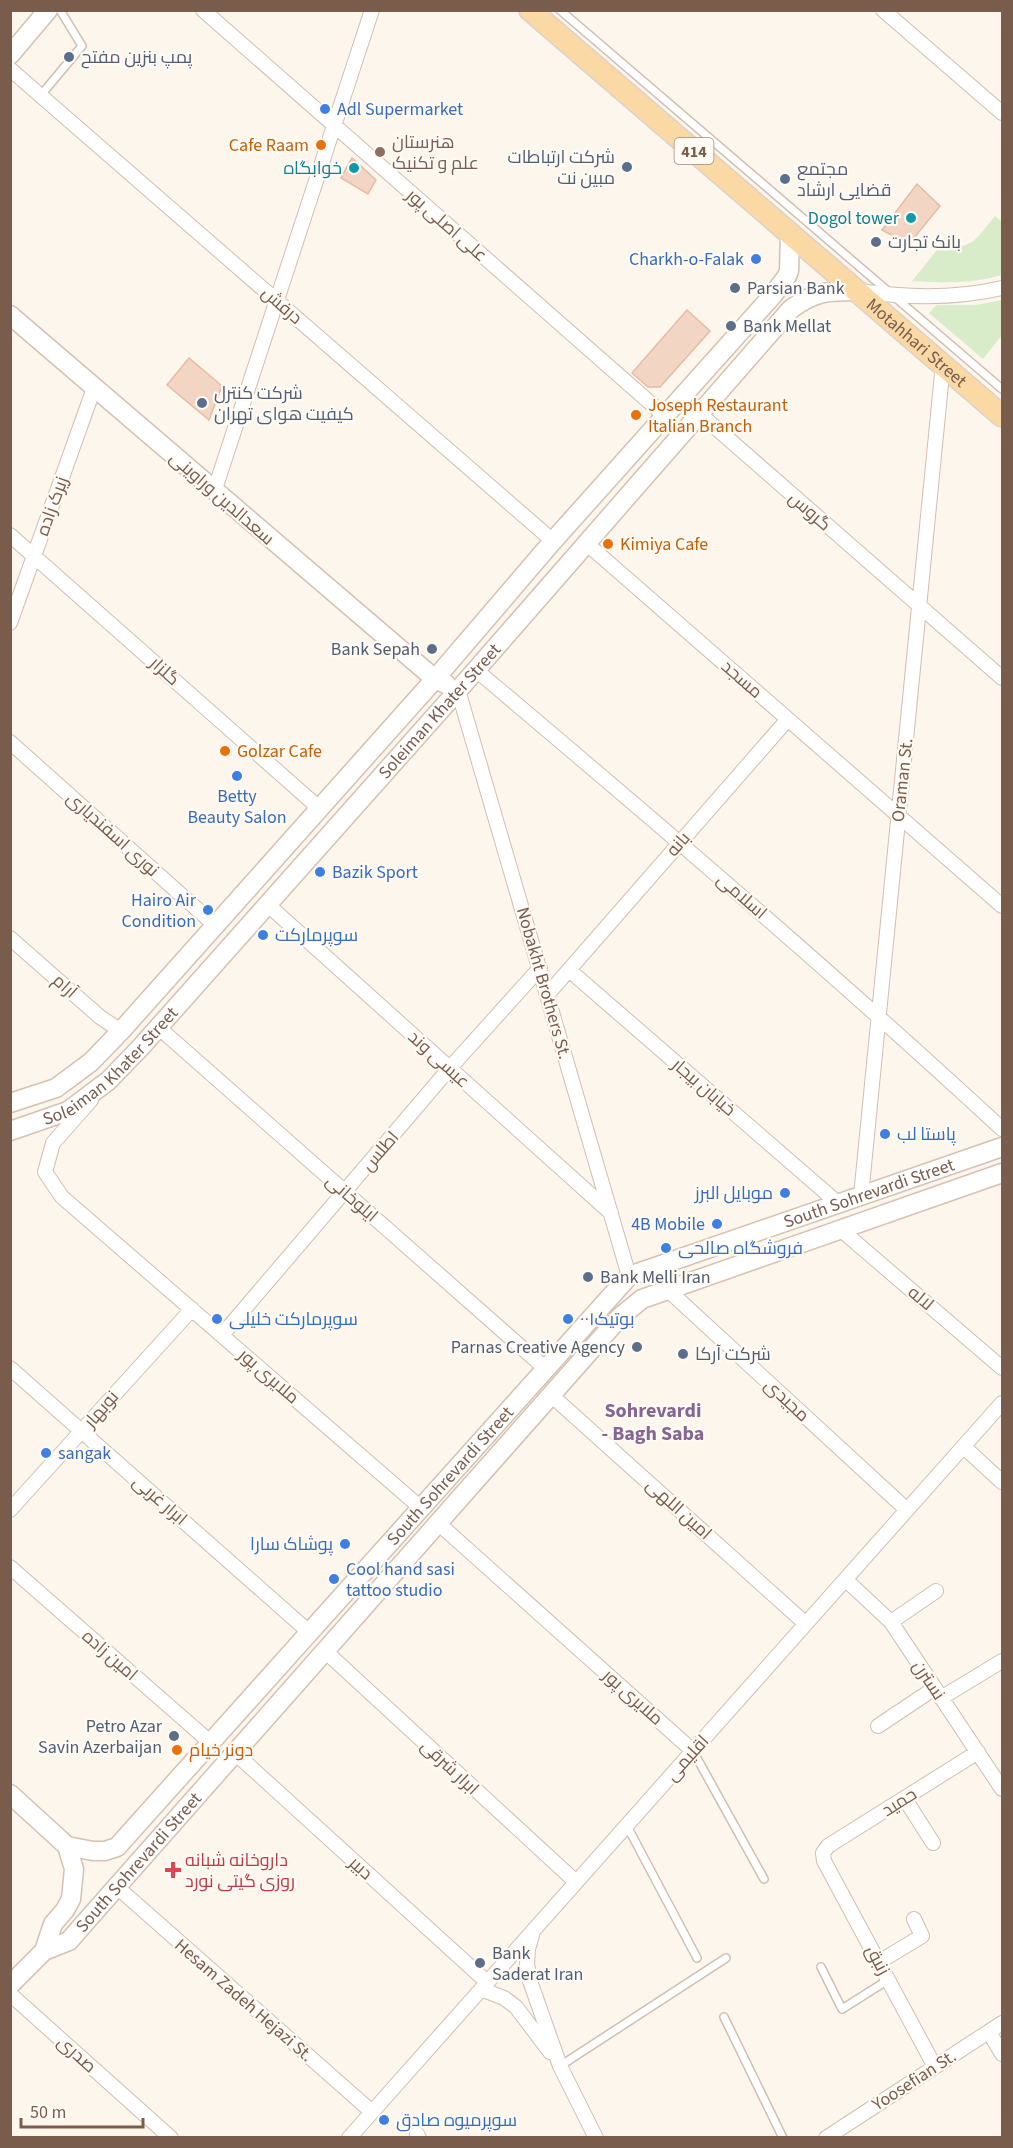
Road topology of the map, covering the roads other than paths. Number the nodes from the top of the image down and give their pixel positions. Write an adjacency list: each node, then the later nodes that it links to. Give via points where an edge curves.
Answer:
1 (48, 10): 8 (main road)
2 (60, 10): 10 (lane, via 82,46)
3 (203, 10): 12 (street, علی اصلی پور)
4 (372, 10): 12 (street)
5 (530, 10): 13 (main road, Motahhari Street / 414)
6 (560, 10): 16 (lane)
7 (883, 10): 11 (street)
8 (10, 55)
9 (10, 69): 10 (street, درفش)
10 (41, 96): 17 (street, درفش)
11 (1002, 113)
12 (334, 126): 17 (street); 23 (street, علی اصلی پور)
13 (790, 233): 15 (main road, Motahhari Street / 414); 23 (main road, Soleiman Khater Street, via 787,276)
14 (1002, 288): 16 (street, via 956,296)
15 (858, 291): 16 (street); 19 (main road, Motahhari Street / 414); 22 (main road, Soleiman Khater Street, via 820,292 798,304)
16 (894, 296): 21 (lane)
17 (277, 301): 25 (street); 27 (street, درفش)
18 (10, 315): 20 (main road, سعدالدین وراوینی)
19 (943, 364): 24 (main road, Motahhari Street / 414); 30 (street, Oraman St.)
20 (94, 388): 25 (main road, سعدالدین وراوینی); 29 (street, زیرک زاده)
21 (1002, 389)
22 (700, 414): 28 (main road, Soleiman Khater Street); 30 (street, گروس)
23 (664, 415): 27 (main road, Soleiman Khater Street)
24 (1002, 416)
25 (214, 492): 34 (main road, سعدالدین وراوینی)
26 (10, 535): 29 (street, گلزار)
27 (553, 542): 34 (main road, Soleiman Khater Street)
28 (586, 543): 32 (main road, Soleiman Khater Street); 36 (street, مسجد)
29 (34, 556): 31 (street, زیرک زاده); 38 (street, گلزار)
30 (919, 607): 33 (street, گروس); 39 (street, Oraman St.)
31 (10, 623)
32 (476, 670): 35 (main road, Soleiman Khater Street); 40 (street, اسلامی)
33 (1002, 678)
34 (435, 679): 35 (main road, سعدالدین وراوینی); 38 (main road, Soleiman Khater Street)
35 (458, 690): 41 (main road, Soleiman Khater Street); 45 (street, Nobakht Brothers St.)
36 (788, 719): 39 (street, مسجد); 40 (street, بانه)
37 (10, 742): 43 (street, نوری اسفندیاری)
38 (319, 808): 43 (main road, Soleiman Khater Street)
39 (899, 816): 42 (street, مسجد); 48 (street, Oraman St.)
40 (680, 842): 46 (street, بانه); 48 (street, اسلامی)
41 (267, 904): 49 (main road, Soleiman Khater Street); 51 (street, عیسی وند)
42 (1002, 906)
43 (216, 926): 50 (main road, Soleiman Khater Street)
44 (10, 938): 50 (street, آرام, via 100,1017)
45 (540, 968): 47 (street, Nobakht Brothers St.); 51 (street, اطلس)
46 (569, 970): 47 (street, بانه); 60 (street, خیابان بیجار)
47 (547, 995): 61 (street, Nobakht Brothers St.)
48 (879, 1015): 54 (street, اسلامی); 59 (street, Oraman St.)
49 (158, 1027): 52 (main road, Soleiman Khater Street); 58 (street, ایلوخانی)
50 (121, 1030): 53 (main road, Soleiman Khater Street, via 91,1062 56,1088)
51 (450, 1069): 58 (street, اطلس); 61 (street, عیسی وند)
52 (108, 1081): 55 (main road, Soleiman Khater Street, via 68,1111); 65 (street, ملایری پور, via 53,1143 45,1172 62,1197)
53 (10, 1103)
54 (1002, 1129)
55 (10, 1131)
56 (1002, 1147): 59 (main road, South Sohrevardi Street)
57 (1002, 1173): 62 (main road, South Sohrevardi Street)
58 (345, 1191): 66 (street, اطلس); 69 (street, ایلوخانی)
59 (861, 1196): 60 (main road, South Sohrevardi Street)
60 (839, 1203): 63 (main road, South Sohrevardi Street)
61 (611, 1213): 63 (street, Nobakht Brothers St.)
62 (840, 1229): 64 (main road, South Sohrevardi Street); 68 (street, لاله)
63 (629, 1276): 69 (main road, South Sohrevardi Street)
64 (668, 1290): 70 (main road, South Sohrevardi Street, via 642,1299 620,1317); 77 (street, مجیدی)
65 (192, 1309): 66 (street, ملایری پور); 72 (street, نوبهار)
66 (222, 1335): 75 (street, ملایری پور)
67 (10, 1368): 72 (street, ابرار غربی)
68 (1002, 1368)
69 (546, 1369): 75 (main road, South Sohrevardi Street)
70 (551, 1395): 78 (main road, South Sohrevardi Street); 83 (street, امین اللهی)
71 (1002, 1403): 73 (street, اقلیمی)
72 (82, 1431): 76 (street, نوبهار); 84 (street, ابرار غربی)
73 (964, 1447): 74 (street); 77 (street, اقلیمی)
74 (1002, 1482)
75 (421, 1508): 78 (main road); 84 (main road, South Sohrevardi Street)
76 (10, 1510)
77 (907, 1510): 80 (street, اقلیمی)
78 (438, 1523): 85 (main road, South Sohrevardi Street); 90 (street, ملایری پور)
79 (10, 1567): 89 (street, امین زاده)
80 (846, 1580): 82 (street, نسترن); 83 (street, اقلیمی)
81 (936, 1591): 82 (street)
82 (891, 1622): 87 (street, نسترن)
83 (806, 1624): 90 (street, اقلیمی)
84 (309, 1632): 89 (main road, South Sohrevardi Street)
85 (325, 1652): 92 (main road, South Sohrevardi Street); 101 (street, ابرار شرقی)
86 (1002, 1662): 87 (street)
87 (938, 1693): 88 (street); 91 (street, نسترن)
88 (879, 1725)
89 (210, 1743): 98 (main road, South Sohrevardi Street, via 117,1847 93,1851)
90 (693, 1751): 96 (street, اقلیمی); 100 (lane)
91 (978, 1752): 93 (street, نسترن); 95 (street, حمید)
92 (235, 1753): 102 (main road, South Sohrevardi Street); 112 (street, دبیر)
93 (1002, 1789)
94 (10, 1794): 98 (main road)
95 (905, 1799): 97 (street); 99 (street, حمید, via 828,1846)
96 (627, 1826): 101 (street, اقلیمی); 106 (lane)
97 (933, 1843)
98 (67, 1846): 105 (main road, South Sohrevardi Street, via 74,1886 68,1905 53,1924)
99 (823, 1853): 108 (street, زنبق)
100 (764, 1879)
101 (576, 1882): 104 (street, اقلیمی)
102 (117, 1887): 105 (main road, South Sohrevardi Street, via 69,1941); 120 (street, Hesam Zadeh Hejazi St.)
103 (914, 1919): 108 (street, via 922,1936)
104 (534, 1930): 112 (street, اقلیمی); 118 (street, via 528,1948 530,1981)
105 (44, 1951): 111 (main road, South Sohrevardi Street)
106 (697, 1958)
107 (726, 1958): 118 (lane)
108 (879, 1962): 110 (street, زنبق)
109 (820, 1967): 110 (lane, via 842,2008)
110 (888, 1980): 119 (street, زنبق)
111 (10, 1985)
112 (484, 1986): 118 (street, دبیر, via 516,2007); 120 (street, اقلیمی)
113 (10, 1994): 122 (street, صدری)
114 (724, 2017): 125 (lane)
115 (1002, 2023): 116 (street, Yoosefian St.)
116 (989, 2032): 117 (street); 119 (street, Yoosefian St.)
117 (1002, 2054)
118 (560, 2066): 124 (street)
119 (935, 2067): 121 (street, Yoosefian St.)
120 (372, 2112): 123 (street)
121 (834, 2135)
122 (171, 2138)
123 (349, 2138)
124 (596, 2138)
125 (783, 2138)

